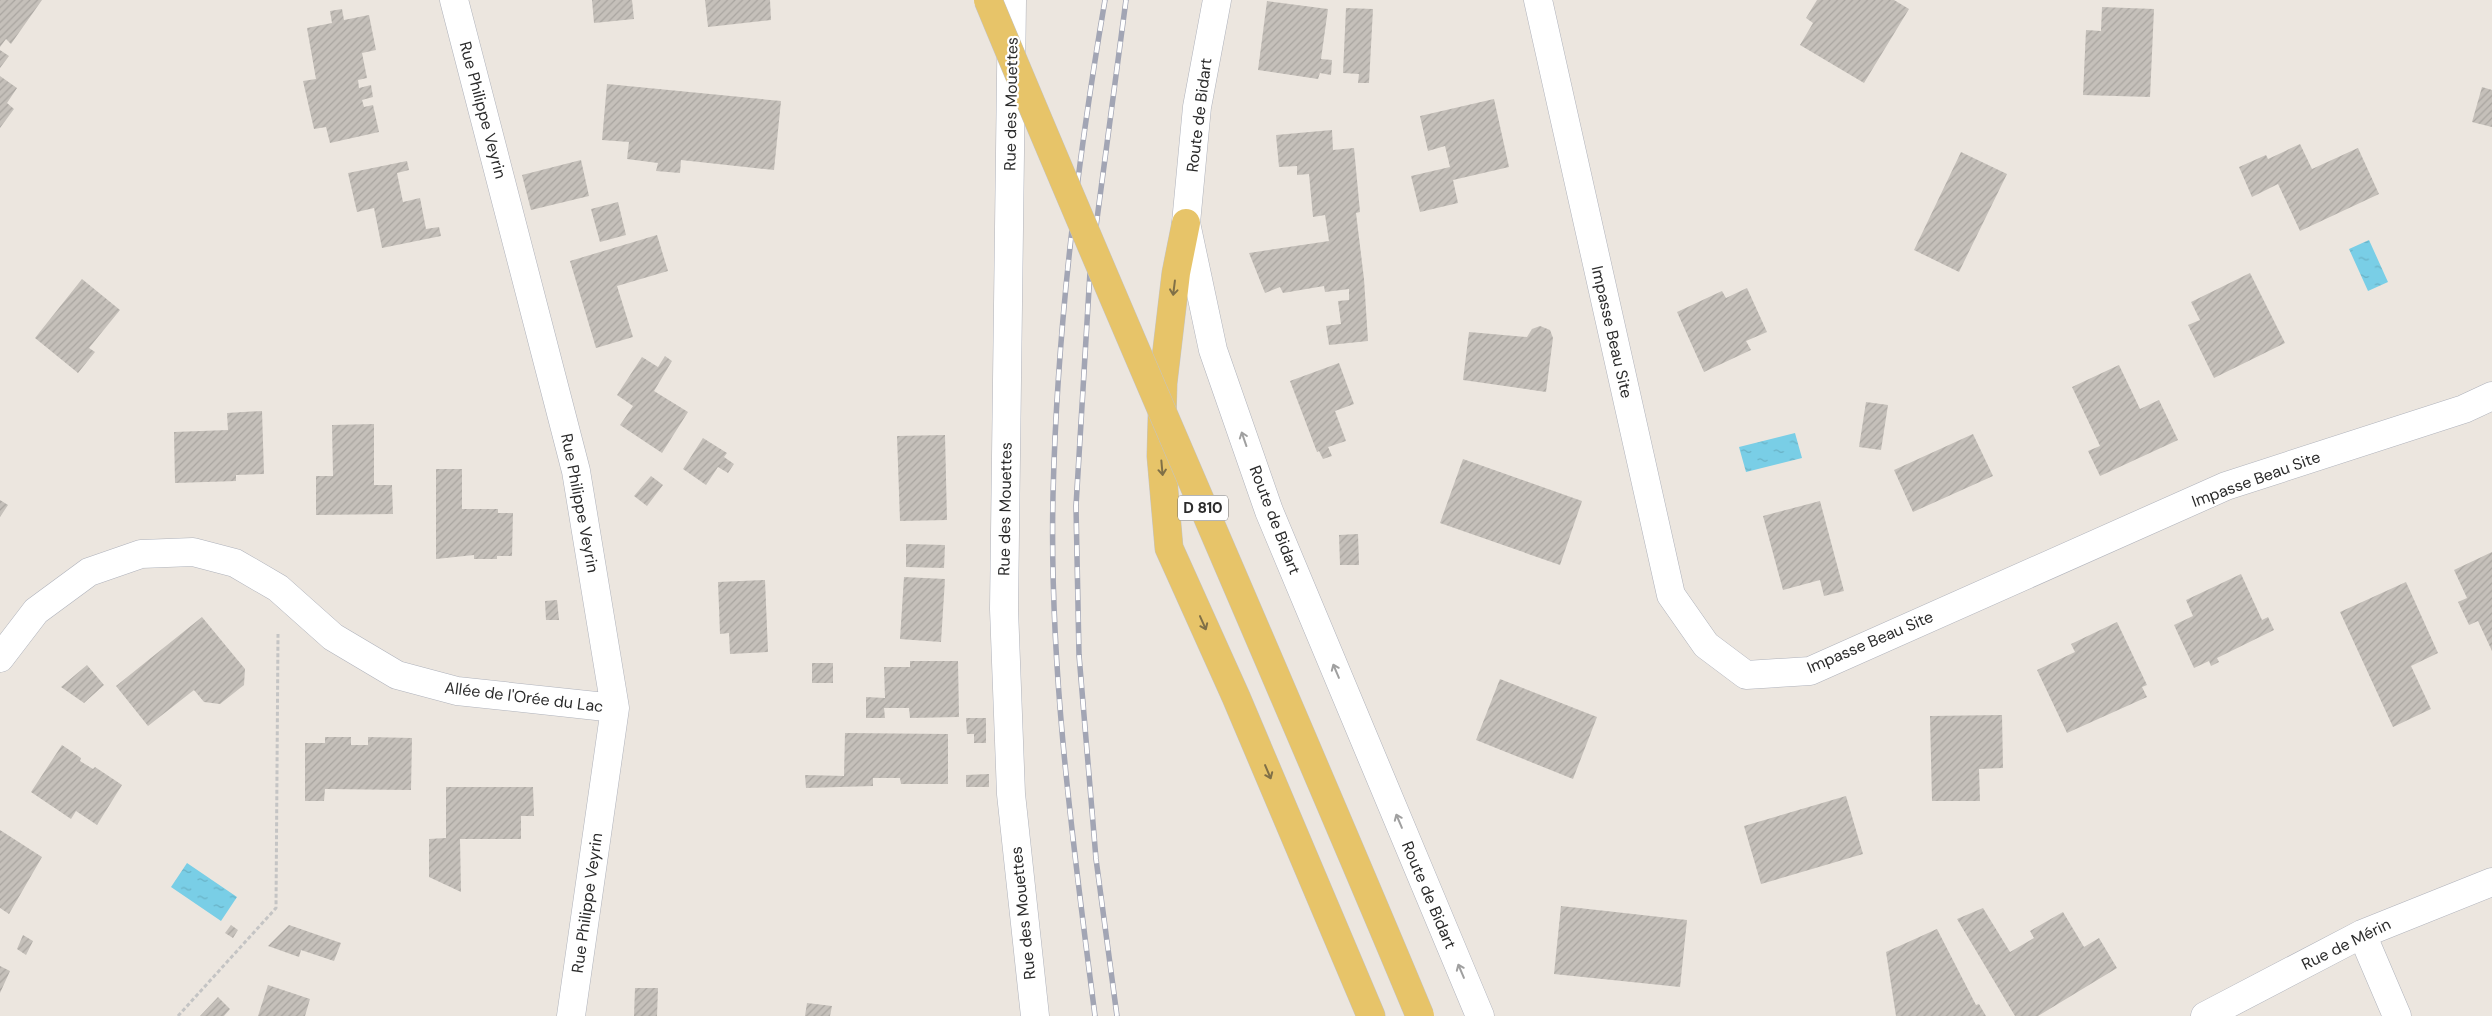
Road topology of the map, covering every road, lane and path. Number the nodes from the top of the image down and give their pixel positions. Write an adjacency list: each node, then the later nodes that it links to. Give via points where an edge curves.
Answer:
1 (454, 0): 10 (street, Rue Philippe Veyrin, via 576,471)
2 (988, 0): 17 (main road, D 810, bridge)
3 (1012, 0): 15 (street, Rue des Mouettes, via 1004,608 1011,794)
4 (1217, 0): 6 (street, Route de Bidart, via 1197,107)
5 (1538, 0): 7 (street, Impasse Beau Site, via 1671,595 1706,645 1746,675 1810,671 2226,486 2464,409)
6 (1186, 223): 16 (main road, one-way to 16, via 1176,273 1163,383 1161,456 1169,548); 18 (street, Route de Bidart, one-way to 6, via 1269,511 1213,350)
7 (2492, 396)
8 (278, 588): 9 (street, Allée de l'Orée du Lac, via 235,563 193,552 141,554 89,572 44,605); 10 (street, Allée de l'Orée du Lac, via 333,638 397,675 457,691); 13 (path, via 276,908)
9 (0, 658)
10 (615, 708): 14 (street, Rue Philippe Veyrin)
11 (2492, 882): 12 (street, Rue de Mérin)
12 (2362, 934): 19 (street, Rue de Mérin); 20 (street)
13 (178, 1016)
14 (571, 1016)
15 (1035, 1016)
16 (1371, 1016)
17 (1420, 1016)
18 (1480, 1016)
19 (2205, 1016)
20 (2397, 1016)

